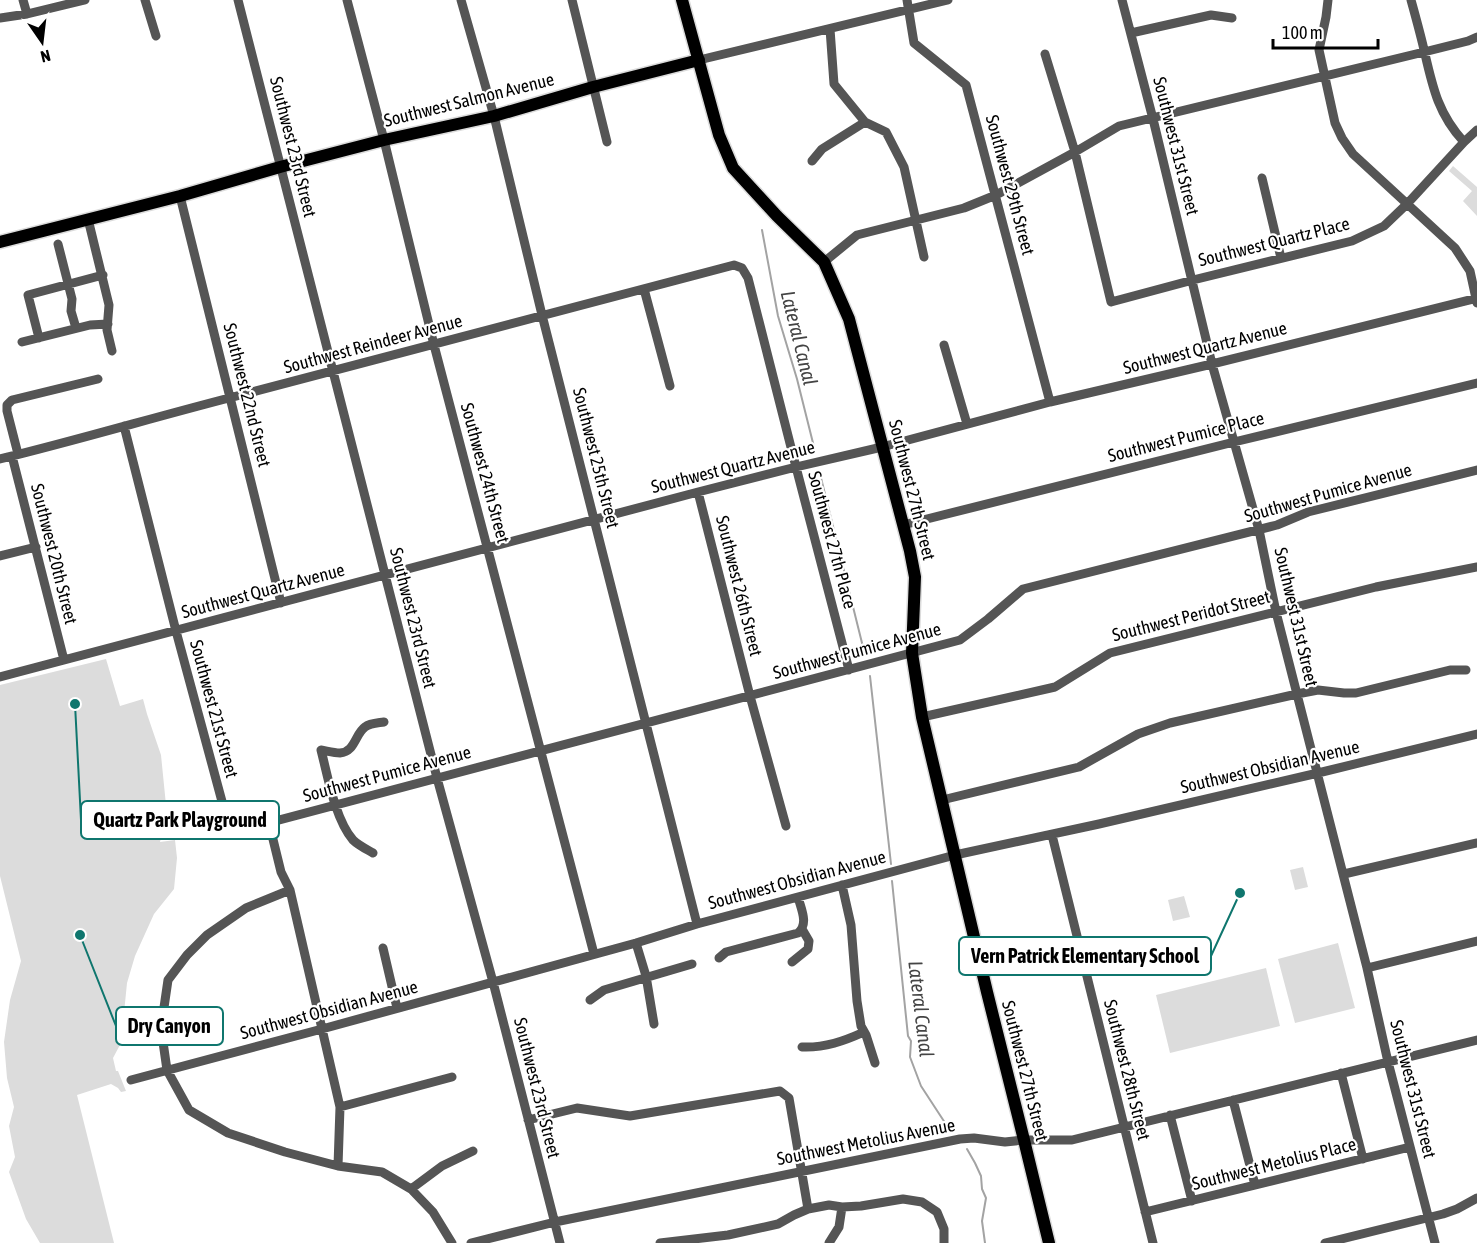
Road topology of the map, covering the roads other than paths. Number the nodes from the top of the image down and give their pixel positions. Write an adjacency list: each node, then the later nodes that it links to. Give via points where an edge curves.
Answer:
1 (23, 0): 14 (street)
2 (85, 0): 14 (street)
3 (146, 0): 19 (street)
4 (238, 0): 35 (street, Southwest 23rd Street)
5 (347, 0): 30 (street, Southwest 24th Street)
6 (461, 0): 26 (street, Southwest 25th Street)
7 (572, 0): 25 (street)
8 (682, 0): 23 (main road, Southwest 27th Street)
9 (948, 0): 13 (street, Southwest Salmon Avenue)
10 (1122, 0): 18 (street, Southwest 31st Street)
11 (1328, 0): 24 (street, via 1319,50)
12 (1411, 0): 21 (street)
13 (908, 5): 17 (street, Southwest Salmon Avenue); 37 (street, Southwest 29th Street, via 914,43 966,85)
14 (27, 14): 15 (street)
15 (0, 18)
16 (1232, 18): 18 (street, via 1211,15)
17 (830, 29): 23 (street, Southwest Salmon Avenue); 28 (street, via 834,84)
18 (1131, 33): 27 (street, Southwest 31st Street)
19 (156, 36)
20 (1477, 37): 21 (street)
21 (1424, 52): 24 (street); 32 (street, via 1441,108)
22 (1045, 54): 33 (street)
23 (699, 60): 25 (main road, Southwest Salmon Avenue); 46 (main road, Southwest 27th Street, via 719,135 733,168)
24 (1324, 76): 27 (street); 39 (street, via 1342,138 1353,154)
25 (593, 87): 26 (main road, Southwest Salmon Avenue); 31 (street)
26 (494, 116): 30 (main road, Southwest Salmon Avenue); 53 (street, Southwest 25th Street)
27 (1153, 119): 33 (street, via 1119,126); 49 (street, Southwest 31st Street)
28 (866, 122): 34 (street, via 822,149); 41 (street, via 886,132 904,167)
29 (1477, 130): 32 (street, Southwest Quartz Place)
30 (384, 140): 35 (main road, Southwest Salmon Avenue); 58 (street, Southwest 24th Street)
31 (607, 142)
32 (1464, 142): 39 (street, Southwest Quartz Place)
33 (1075, 152): 37 (street); 49 (street, Southwest Quartz Place, via 1111,302)
34 (812, 161)
35 (280, 167): 38 (main road, Southwest Salmon Avenue); 62 (street, Southwest 23rd Street)
36 (1262, 178): 45 (street)
37 (996, 195): 41 (street); 67 (street, Southwest 29th Street)
38 (180, 196): 40 (main road, Southwest Salmon Avenue); 66 (street, Southwest 22nd Street)
39 (1407, 204): 45 (street, Southwest Quartz Place, via 1384,226 1352,241); 52 (street, via 1455,248 1470,271)
40 (88, 219): 42 (main road, Southwest Salmon Avenue); 47 (street)
41 (917, 220): 44 (street); 46 (street, via 856,235)
42 (0, 242)
43 (58, 244): 50 (street)
44 (924, 257)
45 (1281, 258): 49 (street, Southwest Quartz Place)
46 (824, 262): 71 (main road, Southwest 27th Street, via 849,320)
47 (103, 275): 50 (street); 54 (street)
48 (748, 278): 51 (street, Southwest Reindeer Avenue, via 742,268 734,265); 74 (street, Southwest 27th Place)
49 (1193, 280): 61 (street, Southwest 31st Street)
50 (68, 285): 55 (street); 56 (street, via 28,295)
51 (644, 290): 53 (street, Southwest Reindeer Avenue); 65 (street)
52 (1477, 300): 61 (street, Southwest Quartz Avenue)
53 (542, 315): 58 (street, Southwest Reindeer Avenue); 77 (street, Southwest 25th Street)
54 (108, 324): 55 (street); 60 (street)
55 (76, 328): 56 (street)
56 (39, 338): 57 (street)
57 (22, 342)
58 (434, 345): 62 (street, Southwest Reindeer Avenue); 81 (street, Southwest 24th Street)
59 (944, 345): 68 (street)
60 (112, 351)
61 (1212, 364): 67 (street, Southwest Quartz Avenue); 70 (street, Southwest 31st Street)
62 (333, 371): 66 (street, Southwest Reindeer Avenue); 84 (street, Southwest 23rd Street)
63 (98, 379): 72 (street, Southwest 20th Street, via 12,400 7,411)
64 (1477, 383): 70 (street, Southwest Pumice Place)
65 (670, 386)
66 (230, 398): 69 (street, Southwest Reindeer Avenue); 85 (street, Southwest 22nd Street)
67 (1050, 402): 68 (street, Southwest Quartz Avenue)
68 (966, 423): 71 (street, Southwest Quartz Avenue)
69 (124, 426): 72 (street, Southwest Reindeer Avenue); 87 (street, Southwest 21st Street)
70 (1234, 442): 78 (street, Southwest Pumice Place); 79 (street, Southwest 31st Street)
71 (882, 447): 74 (street, Southwest Quartz Avenue); 78 (main road, Southwest 27th Street)
72 (15, 455): 73 (street, Southwest Reindeer Avenue); 80 (street, Southwest 20th Street)
73 (0, 459)
74 (796, 467): 76 (street, Southwest Quartz Avenue); 90 (street, Southwest 27th Place)
75 (1477, 470): 79 (street, Southwest Pumice Avenue, via 1308,512)
76 (698, 492): 77 (street, Southwest Quartz Avenue); 94 (street, Southwest 26th Street)
77 (594, 520): 81 (street, Southwest Quartz Avenue); 97 (street, Southwest 25th Street)
78 (903, 525): 88 (main road, Southwest 27th Street, via 915,577)
79 (1259, 530): 86 (street, Southwest 31st Street); 88 (street, Southwest Pumice Avenue, via 1023,589 960,640)
80 (36, 547): 82 (street); 89 (street, Southwest 20th Street)
81 (487, 548): 84 (street, Southwest Quartz Avenue); 99 (street, Southwest 24th Street)
82 (0, 556)
83 (1477, 567): 86 (street, Southwest Peridot Street)
84 (385, 575): 85 (street, Southwest Quartz Avenue); 101 (street, Southwest 23rd Street)
85 (281, 603): 87 (street, Southwest Quartz Avenue)
86 (1276, 612): 93 (street, Southwest 31st Street); 95 (street, Southwest Peridot Street, via 1110,653 1055,687)
87 (176, 631): 89 (street, Southwest Quartz Avenue); 105 (street, Southwest 21st Street)
88 (912, 653): 90 (street, Southwest Pumice Avenue); 95 (main road, Southwest 27th Street)
89 (64, 660): 92 (street, Southwest Quartz Avenue)
90 (849, 670): 94 (street, Southwest Pumice Avenue)
91 (1466, 670): 93 (street, via 1450,670 1356,693 1318,690)
92 (0, 677)
93 (1297, 694): 100 (street, Southwest 31st Street); 102 (street, via 1170,723 1138,734 1079,767)
94 (750, 696): 97 (street, Southwest Pumice Avenue); 106 (street, Southwest 26th Street)
95 (922, 717): 102 (main road, Southwest 27th Street)
96 (384, 722): 103 (street, via 368,724 348,750 321,750)
97 (645, 723): 99 (street, Southwest Pumice Avenue); 115 (street, Southwest 25th Street)
98 (1477, 734): 100 (street, Southwest Obsidian Avenue)
99 (541, 751): 101 (street, Southwest Pumice Avenue); 120 (street, Southwest 24th Street)
100 (1317, 773): 107 (street, Southwest Obsidian Avenue); 111 (street, Southwest 31st Street)
101 (437, 778): 103 (street, Southwest Pumice Avenue); 126 (street, Southwest 23rd Street)
102 (942, 800): 110 (main road, Southwest 27th Street)
103 (336, 805): 104 (street, Southwest Pumice Avenue); 109 (street, via 354,841)
104 (269, 823): 105 (street, Southwest Pumice Avenue, via 241,830); 113 (street, via 281,872)
105 (230, 825)
106 (786, 826)
107 (1052, 835): 110 (street, Southwest Obsidian Avenue); 144 (street, Southwest 28th Street)
108 (1477, 843): 111 (street)
109 (373, 854)
110 (955, 855): 112 (street, Southwest Obsidian Avenue); 145 (main road, Southwest 27th Street)
111 (1344, 874): 124 (street, Southwest 31st Street)
112 (842, 885): 114 (street, Southwest Obsidian Avenue); 131 (street)
113 (290, 890): 130 (street); 136 (street, via 246,908 207,935 168,980 161,1028)
114 (798, 897): 115 (street, Southwest Obsidian Avenue); 116 (street)
115 (697, 924): 118 (street, Southwest Obsidian Avenue)
116 (802, 929): 121 (street, via 726,952); 122 (street, via 809,941 808,949)
117 (1477, 940): 124 (street)
118 (636, 943): 120 (street, Southwest Obsidian Avenue); 125 (street)
119 (383, 948): 128 (street)
120 (594, 954): 126 (street, Southwest Obsidian Avenue)
121 (719, 958)
122 (792, 962)
123 (692, 964): 125 (street)
124 (1367, 968): 134 (street, Southwest 31st Street)
125 (646, 976): 127 (street, via 604,990); 129 (street)
126 (493, 982): 128 (street, Southwest Obsidian Avenue); 143 (street, Southwest 23rd Street)
127 (590, 999)
128 (397, 1008): 130 (street, Southwest Obsidian Avenue)
129 (654, 1024)
130 (322, 1030): 136 (street, Southwest Obsidian Avenue); 141 (street)
131 (864, 1032): 133 (street, via 830,1045); 135 (street)
132 (1477, 1040): 134 (street, Southwest Metolius Avenue)
133 (802, 1047)
134 (1388, 1062): 137 (street, Southwest Metolius Avenue); 146 (street, Southwest 31st Street)
135 (875, 1063)
136 (167, 1070): 139 (street, Southwest Obsidian Avenue); 149 (street, via 189,1110 228,1133)
137 (1341, 1073): 140 (street, Southwest Metolius Avenue); 148 (street)
138 (452, 1077): 141 (street)
139 (131, 1080)
140 (1233, 1100): 142 (street, Southwest Metolius Avenue); 151 (street)
141 (340, 1107): 149 (street)
142 (1170, 1115): 144 (street, Southwest Metolius Avenue); 154 (street)
143 (528, 1120): 150 (street, via 577,1108 630,1116 780,1091 789,1098); 159 (street, Southwest 23rd Street)
144 (1123, 1126): 145 (street, Southwest Metolius Avenue, via 1072,1140); 157 (street, Southwest 28th Street)
145 (1024, 1140): 150 (street, Southwest Metolius Avenue, via 960,1139); 167 (main road, Southwest 27th Street)
146 (1410, 1147): 148 (street, Southwest Metolius Place); 158 (street, Southwest 31st Street)
147 (473, 1151): 152 (street, via 441,1166)
148 (1363, 1159): 151 (street, Southwest Metolius Place)
149 (338, 1166): 152 (street, via 382,1172)
150 (801, 1171): 156 (street); 159 (street, Southwest Metolius Avenue)
151 (1255, 1185): 154 (street, Southwest Metolius Place)
152 (411, 1189): 161 (street, via 433,1212)
153 (1477, 1198): 158 (street, via 1457,1209)
154 (1192, 1201): 157 (street, Southwest Metolius Place)
155 (842, 1207): 156 (street); 165 (street, via 839,1227); 166 (street, via 903,1199 922,1202 937,1212 944,1229)
156 (808, 1209): 160 (street, via 778,1224)
157 (1145, 1212): 168 (street, Southwest 28th Street)
158 (1428, 1217): 169 (street); 170 (street, Southwest 31st Street)
159 (555, 1222): 162 (street, Southwest Metolius Avenue); 163 (street, Southwest 23rd Street)
160 (729, 1239): 164 (street)
161 (452, 1243)
162 (471, 1243)
163 (560, 1243)
164 (662, 1243)
165 (829, 1243)
166 (944, 1243)
167 (1049, 1243)
168 (1153, 1243)
169 (1325, 1243)
170 (1435, 1243)

